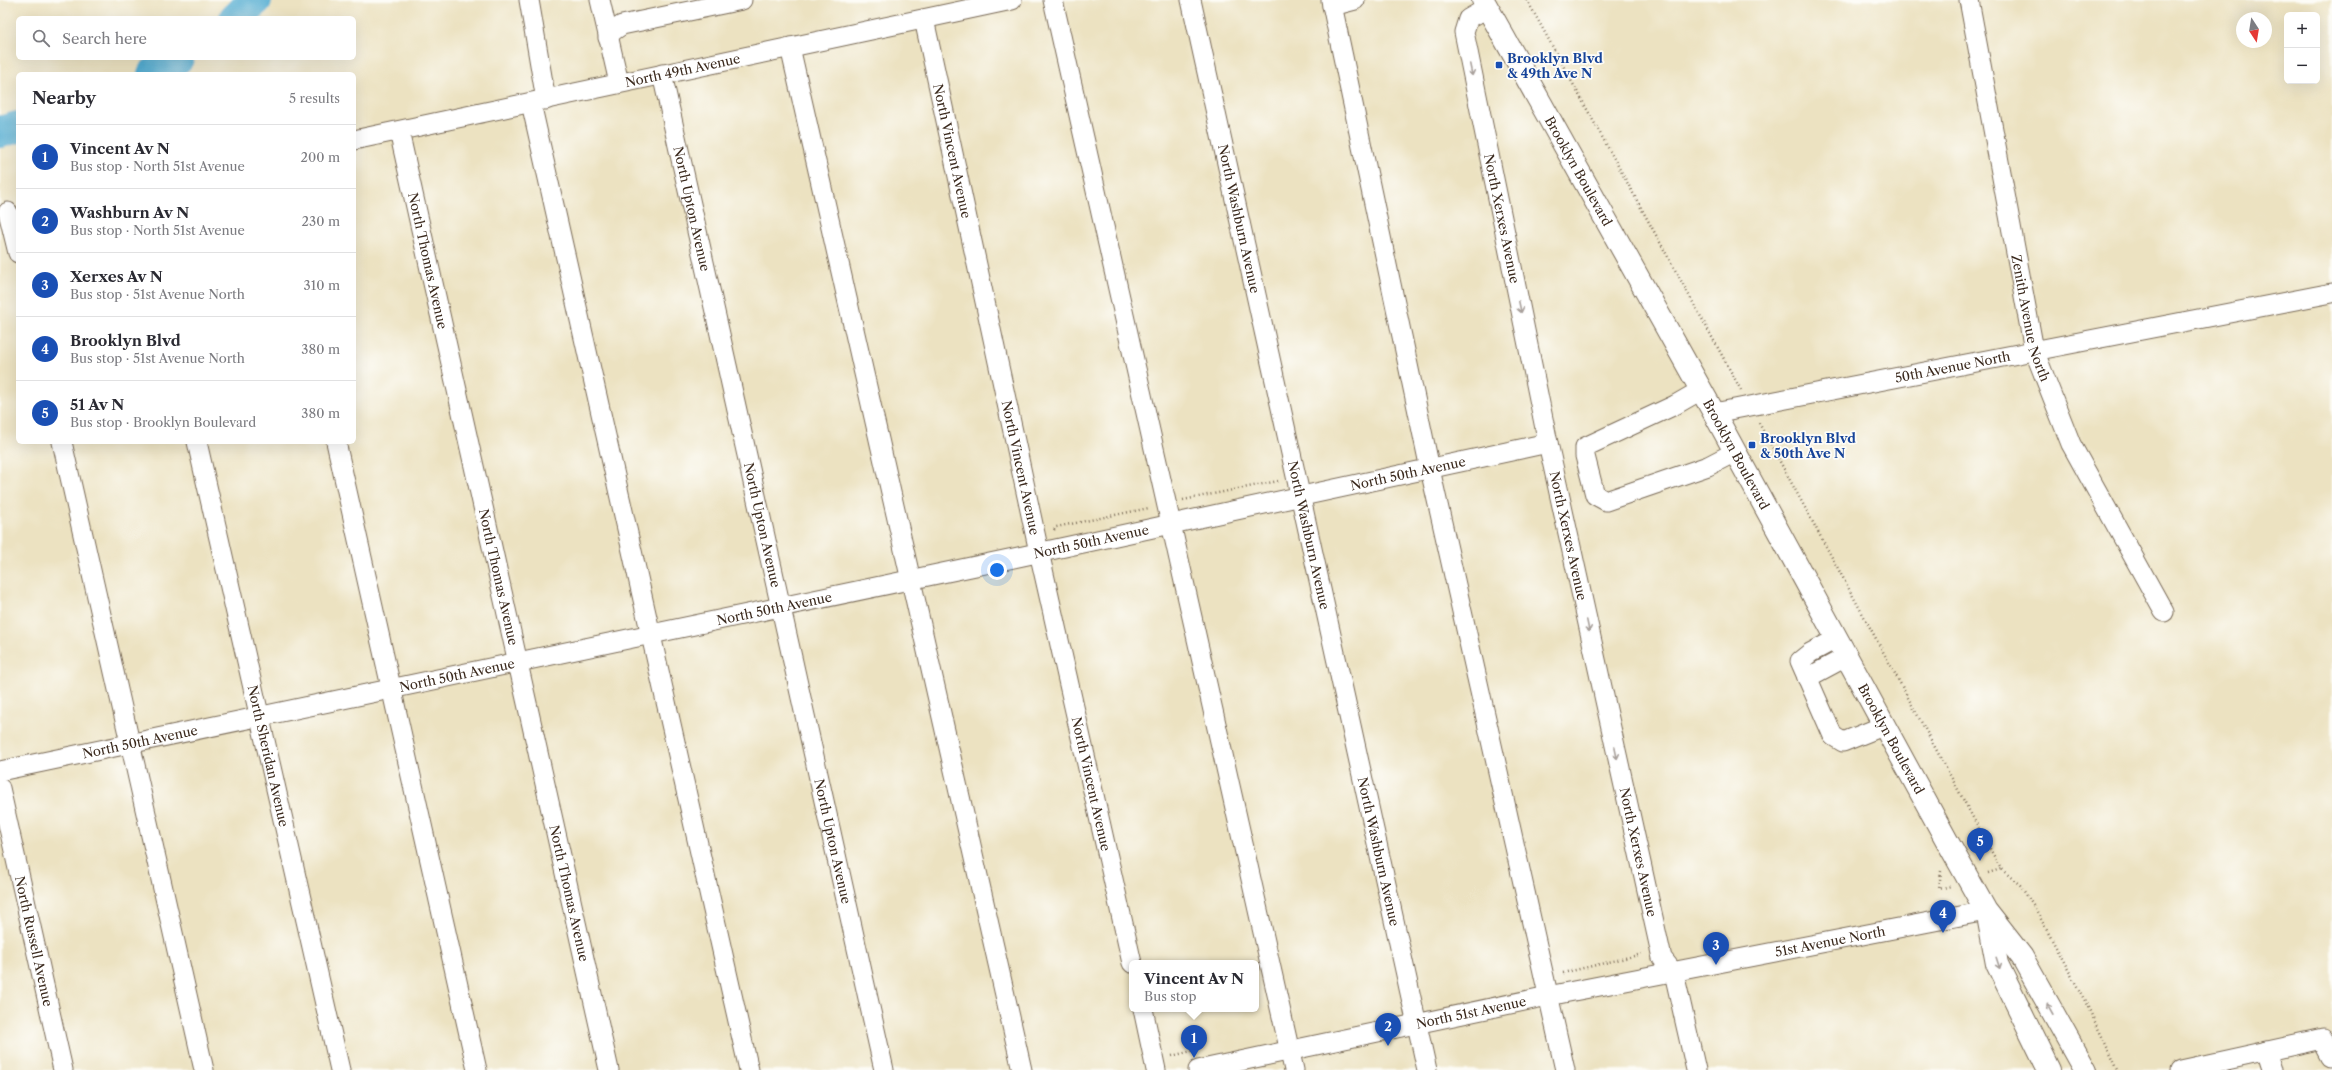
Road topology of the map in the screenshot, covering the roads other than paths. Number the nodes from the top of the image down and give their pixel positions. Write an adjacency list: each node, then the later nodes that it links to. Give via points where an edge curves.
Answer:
1 (529, 0): 16 (street)
2 (600, 0): 12 (street)
3 (742, 0): 12 (street, via 622,25)
4 (1012, 0): 11 (street, North 49th Avenue)
5 (1053, 0): 32 (street)
6 (1190, 0): 31 (street, North Washburn Avenue)
7 (1355, 0): 9 (street)
8 (1969, 0): 22 (street, Zenith Avenue North)
9 (1331, 3): 30 (street)
10 (1485, 4): 23 (main road, Brooklyn Boulevard); 25 (street, North Xerxes Avenue, one-way to 25, via 1468,20 1464,32)
11 (924, 19): 13 (street, North 49th Avenue); 33 (street, North Vincent Avenue)
12 (608, 38): 15 (street)
13 (790, 47): 14 (street, North 49th Avenue); 34 (street)
14 (662, 74): 15 (street, North 49th Avenue); 35 (street, North Upton Avenue)
15 (619, 83): 16 (street, North 49th Avenue)
16 (538, 102): 17 (street, North 49th Avenue); 37 (street)
17 (399, 131): 18 (street, North 49th Avenue); 39 (street, North Thomas Avenue)
18 (356, 140)
19 (9, 212): 20 (street)
20 (16, 244)
21 (2332, 293): 22 (street, 50th Avenue North)
22 (2034, 350): 24 (street, 50th Avenue North); 36 (street, Zenith Avenue North, via 2071,444)
23 (1701, 390): 24 (main road, Brooklyn Boulevard); 29 (street, via 1585,447 1595,495 1606,501 1708,466)
24 (1714, 413): 29 (main road, Brooklyn Boulevard)
25 (1548, 443): 30 (street, North 50th Avenue); 48 (street, North Xerxes Avenue, one-way to 48, via 1662,958)
26 (62, 444): 43 (street)
27 (197, 444): 41 (street, North Sheridan Avenue)
28 (336, 444): 40 (street)
29 (1735, 452): 38 (main road, Brooklyn Boulevard)
30 (1430, 469): 31 (street, North 50th Avenue); 49 (street)
31 (1301, 496): 32 (street, North 50th Avenue); 51 (street, North Washburn Avenue)
32 (1171, 524): 33 (street, North 50th Avenue); 53 (street)
33 (1039, 552): 34 (street, North 50th Avenue); 47 (street, North Vincent Avenue)
34 (911, 579): 35 (street, North 50th Avenue); 63 (street)
35 (780, 606): 37 (street, North 50th Avenue); 62 (street, North Upton Avenue)
36 (2164, 612)
37 (649, 634): 39 (street, North 50th Avenue); 61 (street)
38 (1841, 648): 42 (main road, Brooklyn Boulevard); 42 (street, via 1810,653 1800,661 1833,736 1843,742)
39 (519, 662): 40 (street, North 50th Avenue); 60 (street, North Thomas Avenue)
40 (392, 688): 41 (street, North 50th Avenue); 59 (street)
41 (259, 716): 43 (street, North 50th Avenue); 58 (street, North Sheridan Avenue)
42 (1883, 726): 46 (main road, Brooklyn Boulevard)
43 (131, 742): 44 (street, North 50th Avenue); 57 (street)
44 (0, 771)
45 (0, 788): 56 (street, North Russell Avenue)
46 (1986, 911): 48 (street, 51st Avenue North); 70 (main road, Brooklyn Boulevard, one-way to 70, via 1998,964); 71 (main road, Brooklyn Boulevard, one-way to 46, via 2022,957)
47 (1131, 960)
48 (1674, 972): 49 (street, North 51st Avenue); 69 (street, North Xerxes Avenue)
49 (1548, 996): 51 (street, North 51st Avenue); 68 (street)
50 (1144, 1012): 64 (street)
51 (1417, 1025): 53 (street, North 51st Avenue); 67 (street, North Washburn Avenue)
52 (2328, 1035): 54 (street); 55 (street)
53 (1289, 1051): 65 (street, North 51st Avenue); 66 (street)
54 (2266, 1051): 72 (street); 73 (street)
55 (2332, 1056)
56 (63, 1070)
57 (204, 1070)
58 (340, 1070)
59 (477, 1070)
60 (609, 1070)
61 (748, 1070)
62 (884, 1070)
63 (1022, 1070)
64 (1156, 1070)
65 (1198, 1070)
66 (1294, 1070)
67 (1427, 1070)
68 (1565, 1070)
69 (1696, 1070)
70 (2049, 1070)
71 (2085, 1070)
72 (2181, 1070)
73 (2272, 1070)

